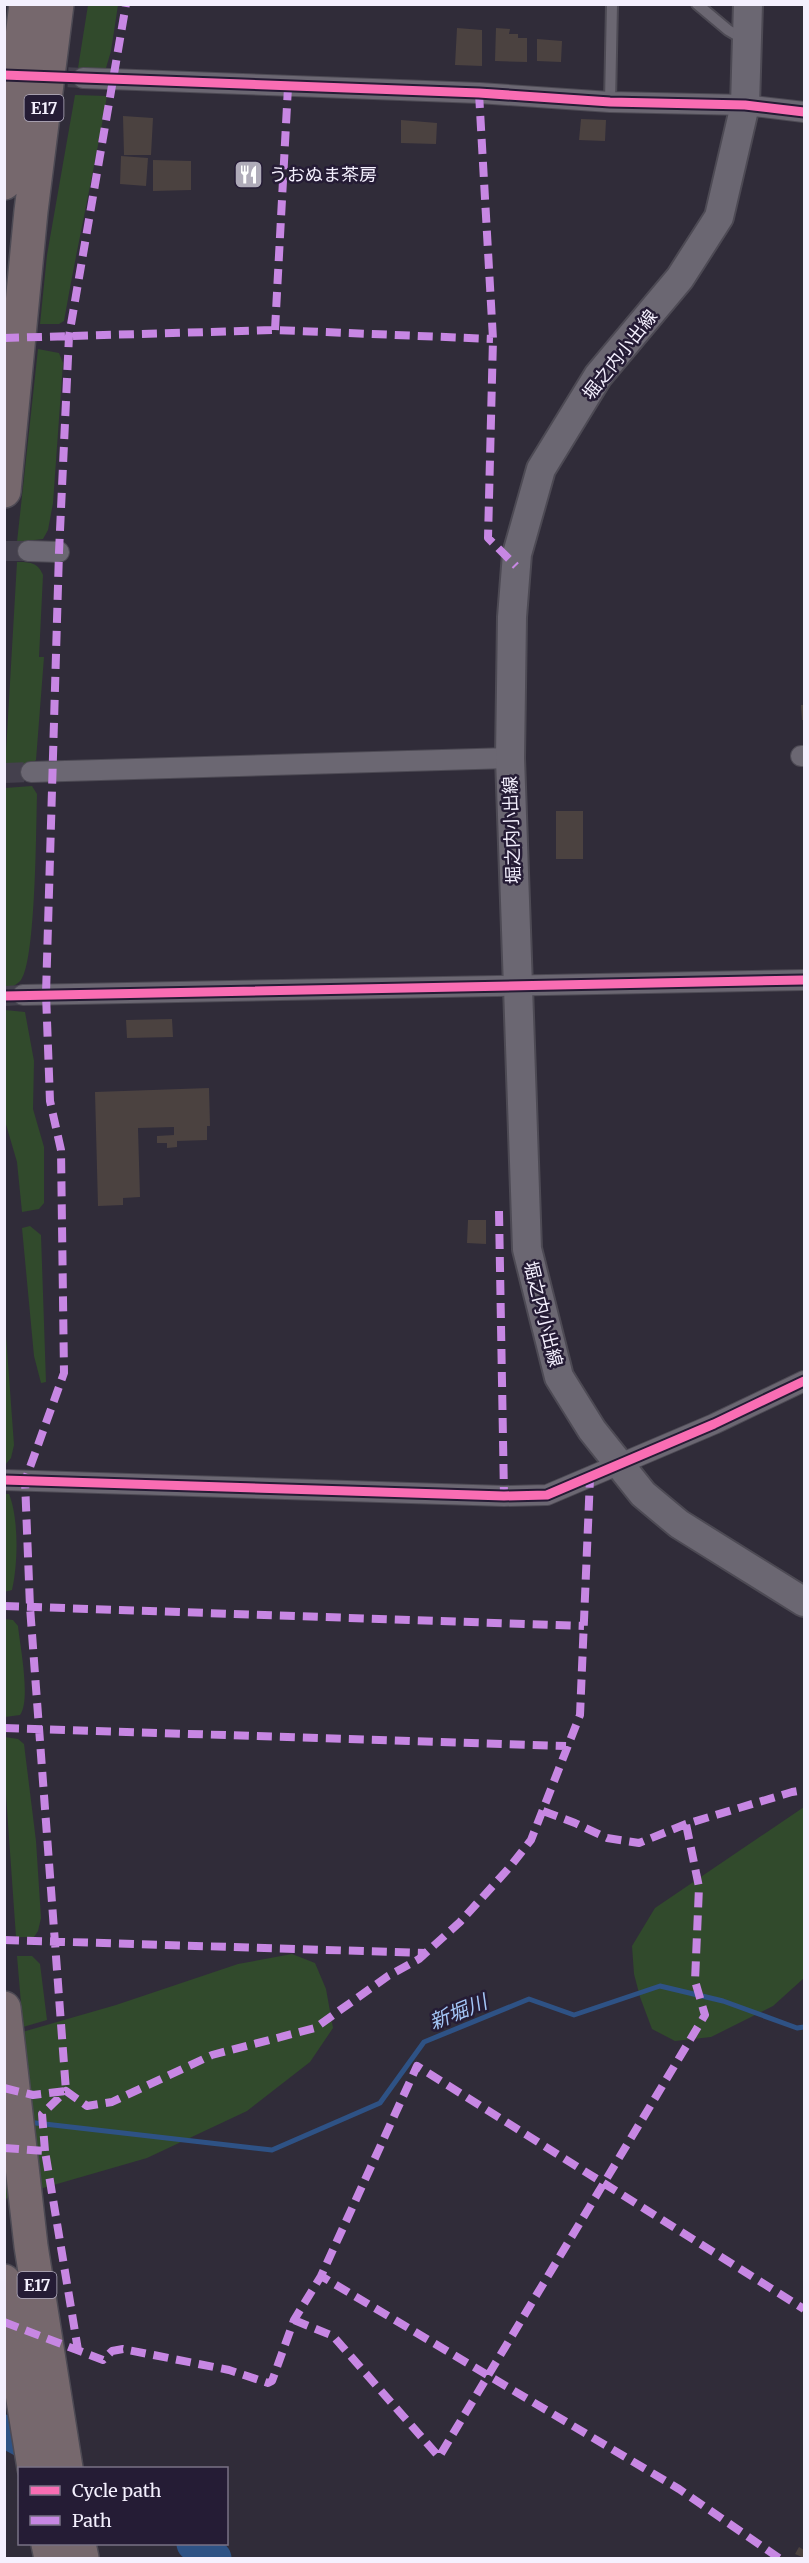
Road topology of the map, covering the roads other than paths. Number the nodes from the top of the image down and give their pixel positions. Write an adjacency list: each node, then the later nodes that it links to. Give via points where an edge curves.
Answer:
1 (25, 4): 12 (highway, E17)
2 (57, 4): 13 (highway, E17)
3 (66, 4): 13 (highway, via 50,117)
4 (612, 4): 9 (lane)
5 (697, 4): 7 (lane)
6 (748, 4): 7 (main road, 堀之内小出線)
7 (748, 41): 10 (main road, 堀之内小出線)
8 (83, 78): 9 (street, via 479,93)
9 (610, 102): 10 (street)
10 (745, 105): 11 (street); 17 (main road, 堀之内小出線, via 719,217 681,278 598,376 541,469 517,554)
11 (804, 112)
12 (4, 183)
13 (31, 211): 14 (highway, E17)
14 (4, 491)
15 (28, 551): 16 (street)
16 (59, 552)
17 (510, 758): 18 (street); 20 (main road, 堀之内小出線)
18 (31, 772)
19 (804, 980): 20 (street)
20 (518, 987): 21 (street); 23 (main road, 堀之内小出線, via 527,1249 559,1377)
21 (23, 995)
22 (804, 1381): 23 (street)
23 (618, 1466): 24 (street, via 547,1495 504,1496); 25 (main road, 堀之内小出線, via 643,1494 679,1524)
24 (4, 1480)
25 (804, 1602)
26 (4, 2008): 29 (highway, E17, via 31,2246)
27 (4, 2281): 28 (highway, E17)
28 (34, 2467)
29 (66, 2467)

